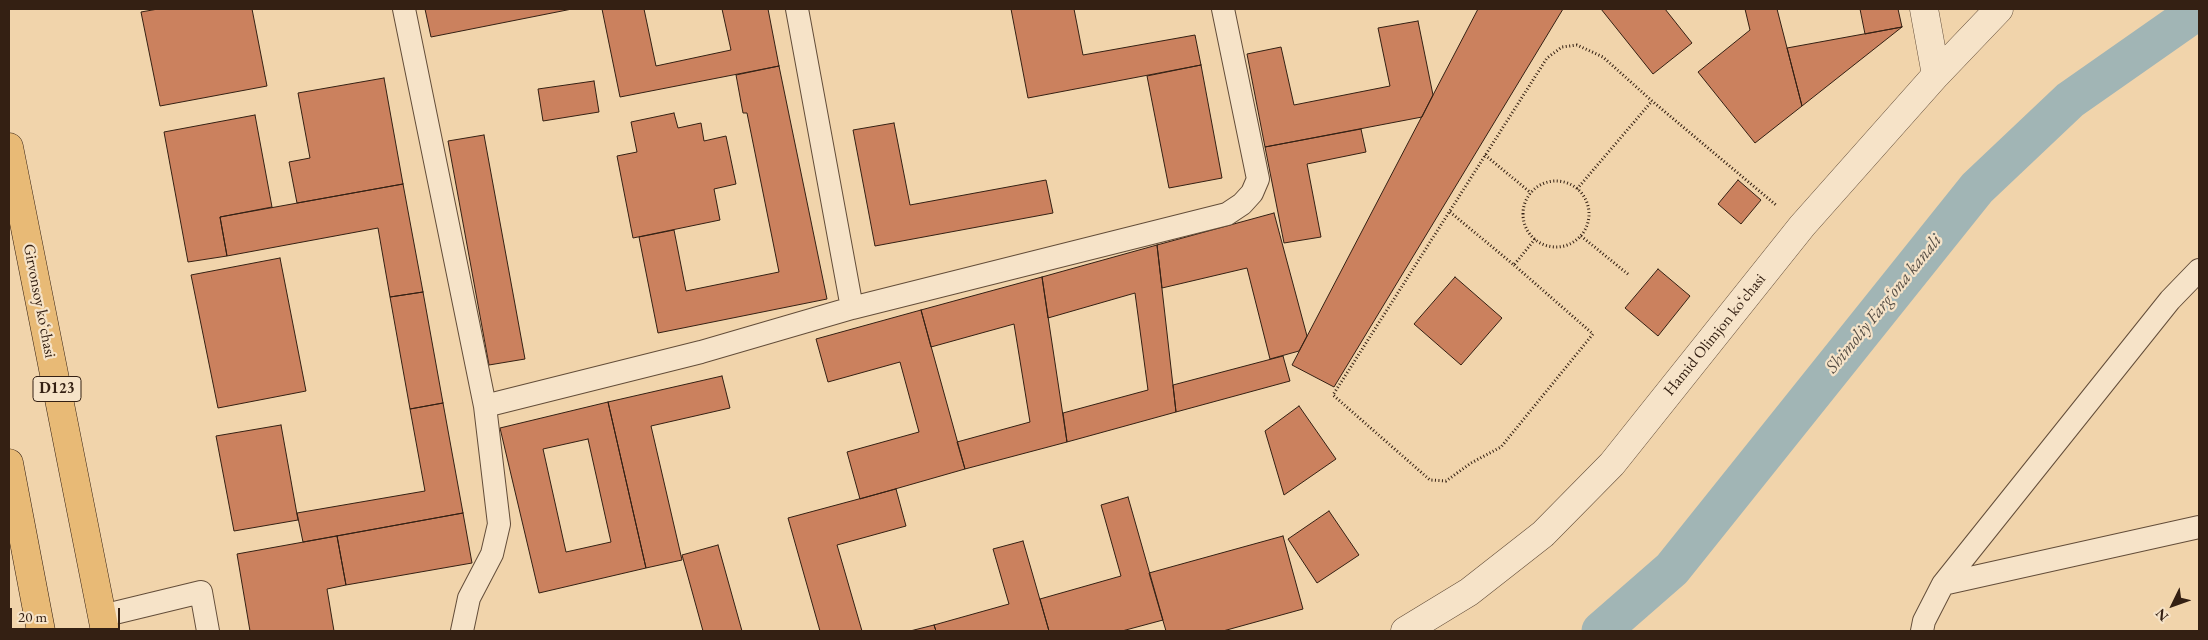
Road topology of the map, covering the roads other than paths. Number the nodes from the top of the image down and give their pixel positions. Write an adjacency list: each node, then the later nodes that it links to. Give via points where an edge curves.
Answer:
1 (404, 9): 10 (lane)
2 (797, 9): 9 (lane)
3 (1224, 9): 9 (lane, via 1258,178 1252,193 1242,204 1227,214)
4 (1924, 9): 6 (street)
5 (1999, 9): 6 (street, Hamid Olimjon koʻchasi)
6 (1936, 75): 18 (street, Hamid Olimjon koʻchasi, via 1802,226 1612,464 1543,534 1469,592)
7 (9, 147): 14 (main road, Girvonsoy koʻchasi / D123)
8 (2199, 270): 13 (lane, via 2170,300)
9 (852, 308): 10 (lane, via 701,352)
10 (485, 406): 17 (lane, via 498,524 492,554 469,598)
11 (9, 463): 15 (main road)
12 (2199, 527): 13 (lane)
13 (1943, 584): 19 (lane)
14 (103, 624): 16 (lane, via 201,592)
15 (41, 631)
16 (208, 631)
17 (462, 631)
18 (1405, 631)
19 (1922, 631)

